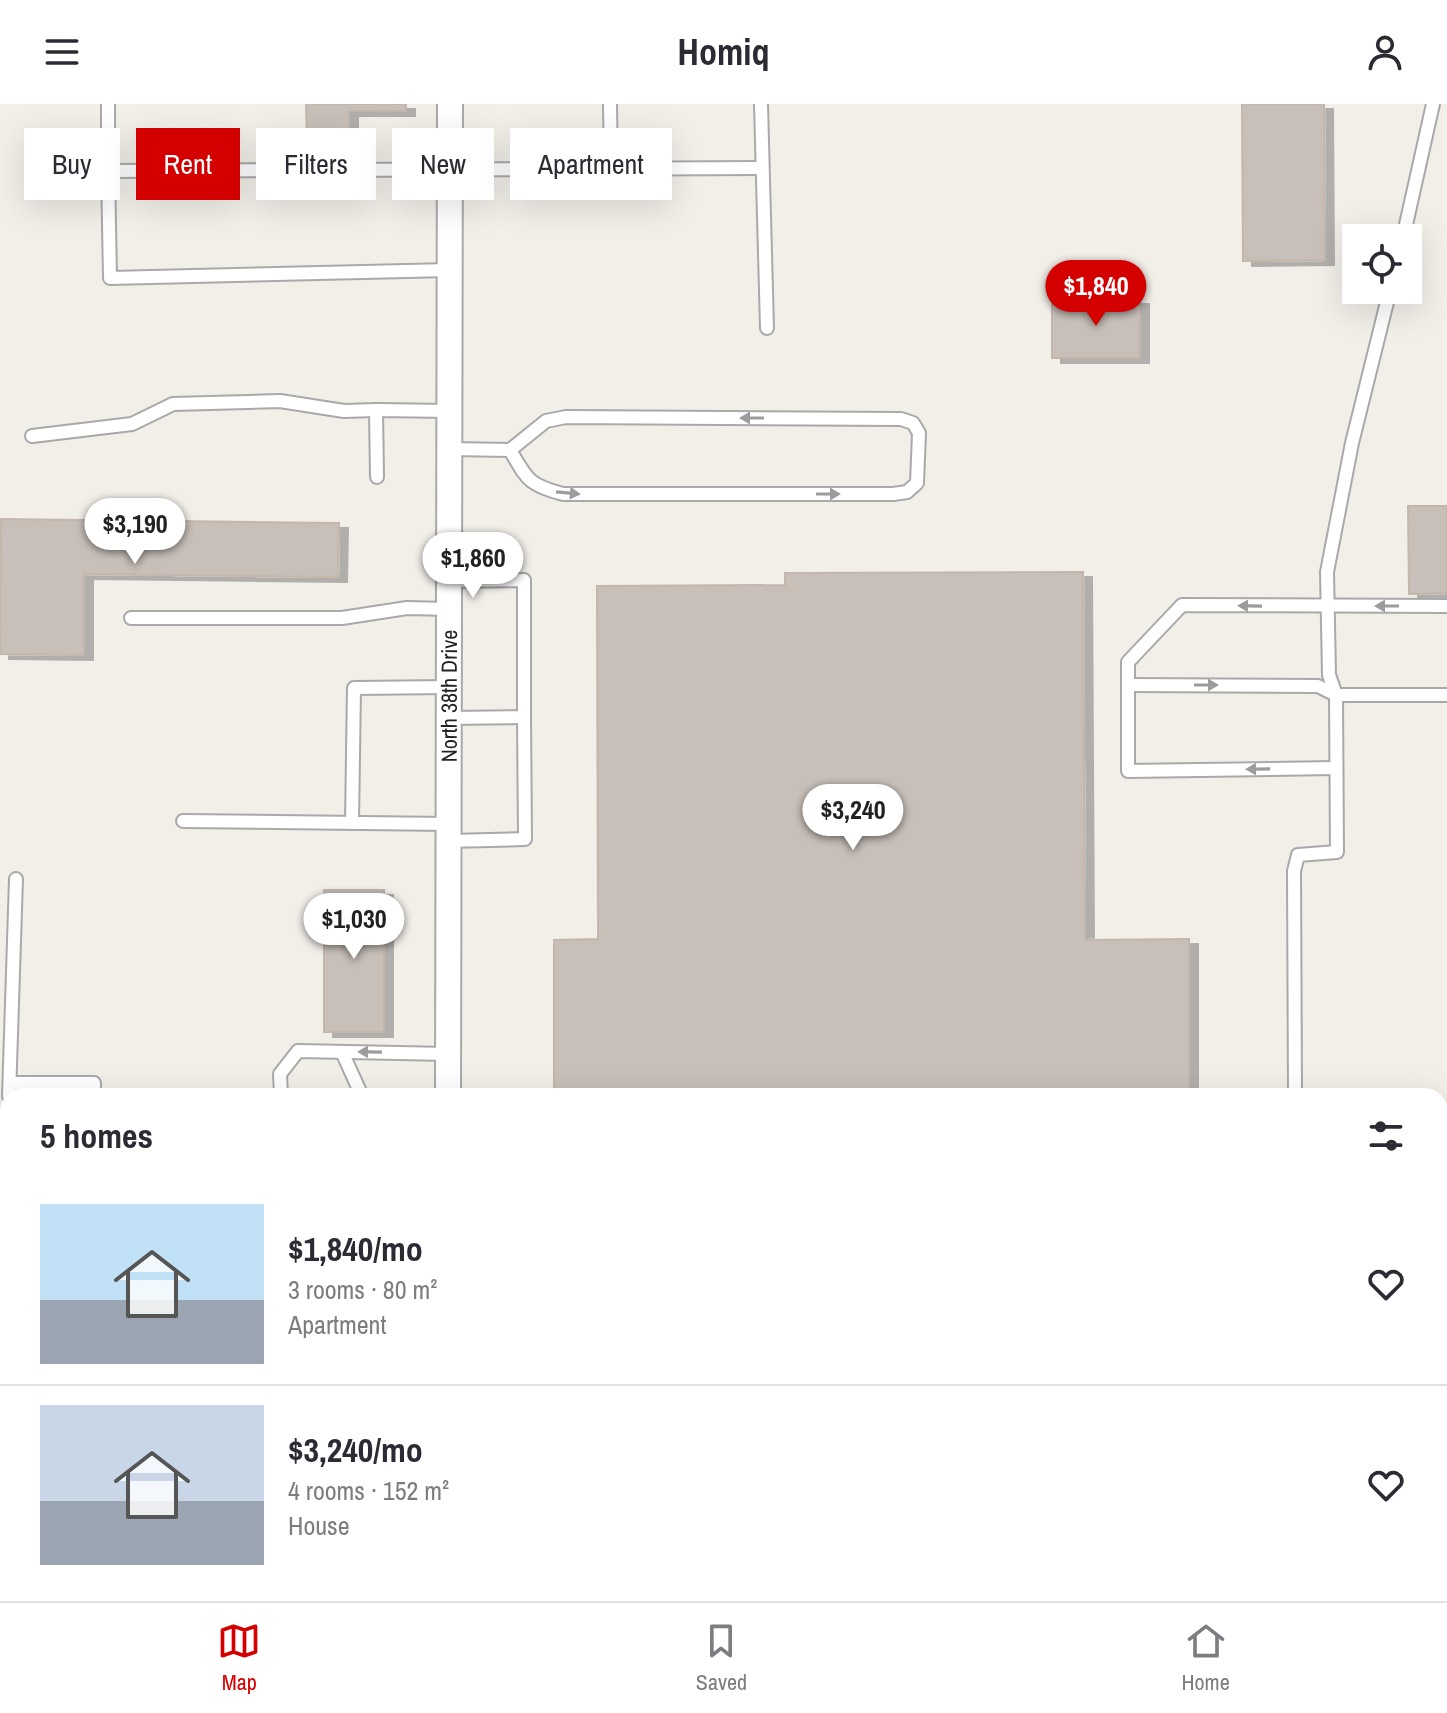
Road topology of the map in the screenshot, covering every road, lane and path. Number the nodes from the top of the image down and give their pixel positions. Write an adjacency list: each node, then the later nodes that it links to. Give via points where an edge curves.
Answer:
1 (108, 104): 6 (lane)
2 (450, 104): 7 (street, North 38th Drive)
3 (610, 104): 8 (lane)
4 (761, 104): 10 (lane)
5 (1433, 104): 15 (lane)
6 (108, 128)
7 (450, 128)
8 (610, 128)
9 (672, 168): 10 (lane)
10 (761, 168): 18 (lane)
11 (392, 169): 12 (lane)
12 (120, 171)
13 (109, 200): 16 (lane, via 110,278)
14 (450, 200): 16 (street, North 38th Drive)
15 (1406, 224)
16 (450, 270): 20 (street, North 38th Drive)
17 (1387, 304): 26 (lane, via 1327,572)
18 (767, 328)
19 (376, 410): 20 (lane); 21 (lane, via 280,401 173,404 132,424); 24 (lane)
20 (450, 411): 22 (street, North 38th Drive)
21 (32, 436)
22 (450, 449): 23 (lane); 25 (street, North 38th Drive)
23 (510, 450): 23 (lane, one-way to 23, via 527,480 563,494 893,494 907,492 917,483 919,433 913,423 901,419 566,417 546,421)
24 (377, 477)
25 (449, 581): 28 (street, North 38th Drive); 34 (lane, via 524,580)
26 (1328, 606): 27 (lane, one-way to 26); 30 (lane, one-way to 30, via 1182,605 1128,662); 32 (lane, via 1329,675)
27 (1447, 606)
28 (449, 609): 29 (lane, via 407,608 342,618); 31 (street, North 38th Drive)
29 (131, 618)
30 (1128, 685): 32 (lane, one-way to 32, via 1318,686); 36 (lane, one-way to 30, via 1128,771)
31 (449, 687): 35 (street, North 38th Drive); 38 (lane, via 354,688)
32 (1336, 695): 33 (lane); 36 (lane)
33 (1447, 695)
34 (524, 717): 35 (lane); 39 (lane, via 525,839)
35 (449, 718): 39 (street, North 38th Drive)
36 (1336, 768): 49 (lane, via 1337,852 1298,855 1294,871)
37 (183, 821): 38 (lane)
38 (352, 823): 39 (lane)
39 (449, 832): 42 (street, North 38th Drive)
40 (16, 879): 43 (lane)
41 (342, 1052): 42 (lane, one-way to 41); 46 (lane, via 298,1051 280,1074); 47 (lane)
42 (448, 1054): 48 (street, North 38th Drive)
43 (10, 1088)
44 (24, 1088): 45 (lane, via 94,1083)
45 (94, 1088)
46 (281, 1088)
47 (358, 1088)
48 (448, 1088)
49 (1295, 1088)

